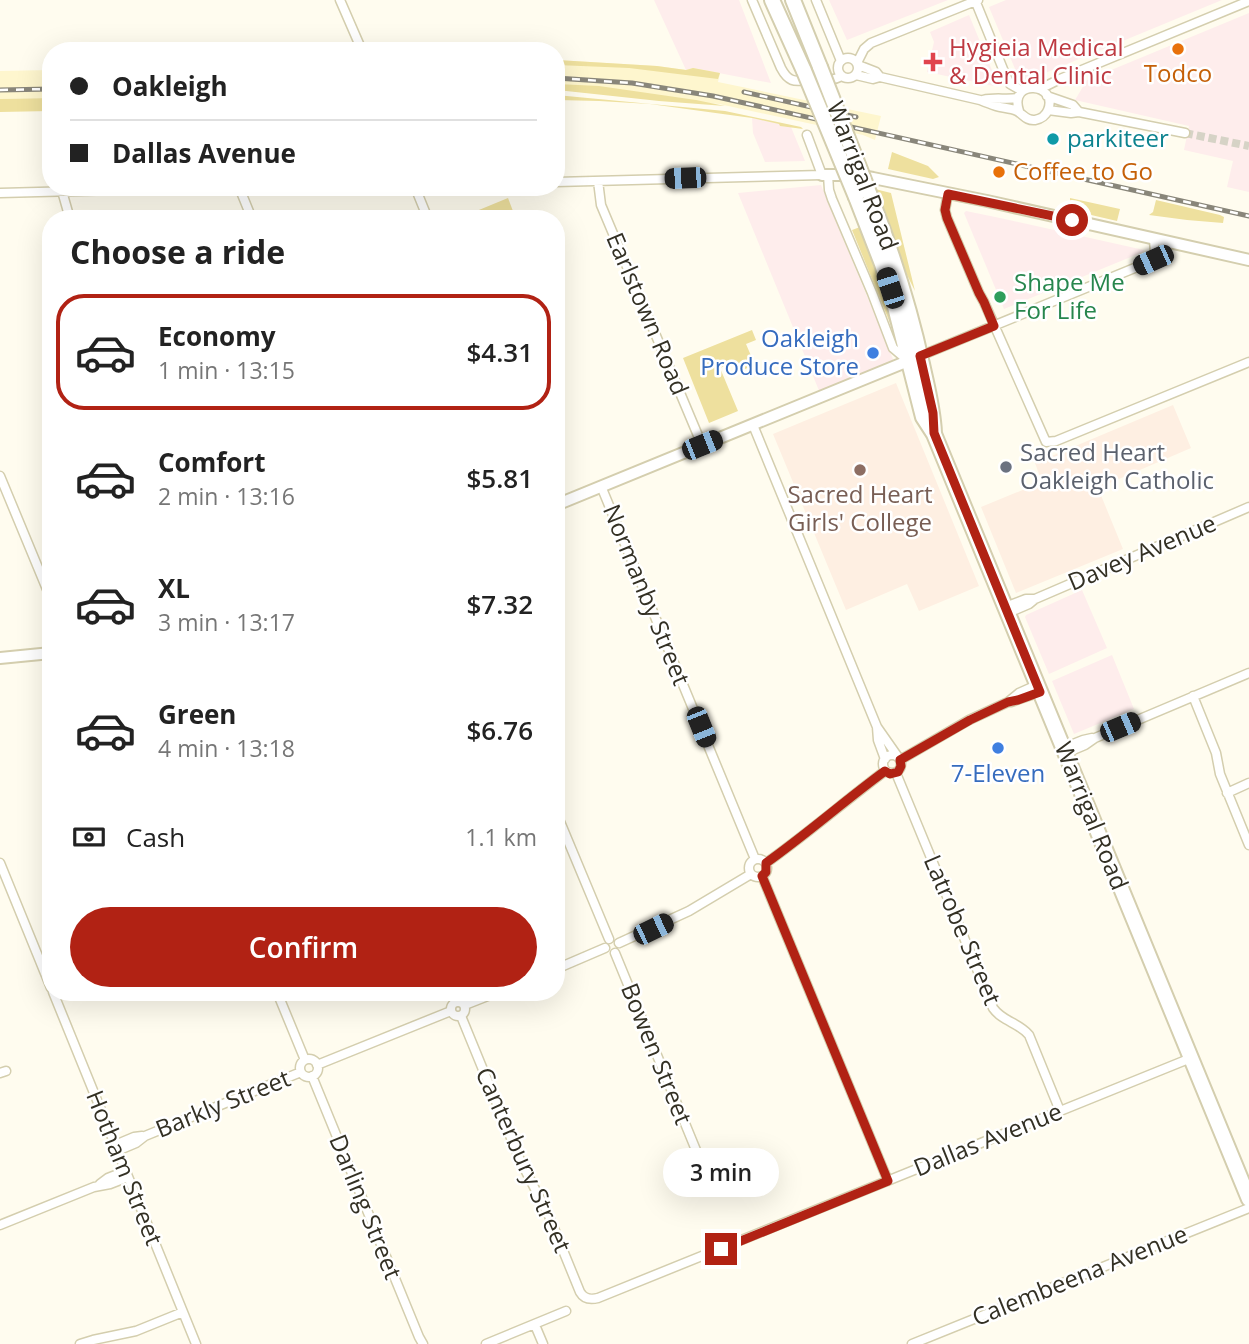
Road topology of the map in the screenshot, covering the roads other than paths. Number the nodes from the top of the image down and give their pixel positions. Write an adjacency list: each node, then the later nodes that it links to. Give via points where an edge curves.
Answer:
1 (340, 0): 8 (street)
2 (752, 0): 11 (street, Warrigal Road, via 783,73 797,82)
3 (772, 0): 11 (highway, Warrigal Road)
4 (793, 0): 11 (highway, Warrigal Road)
5 (816, 0): 9 (street)
6 (976, 0): 10 (street, via 872,43); 16 (street, via 1005,74)
7 (1249, 1): 15 (street)
8 (358, 42)
9 (839, 64): 10 (street, via 849,58); 11 (street, Warrigal Road, via 828,74); 13 (street)
10 (858, 64): 12 (street); 14 (street)
11 (813, 72): 13 (street, Warrigal Road, via 824,82); 35 (highway, Warrigal Road, bridge, via 863,198)
12 (856, 75): 13 (street); 14 (street)
13 (842, 76)
14 (880, 77): 18 (street)
15 (1040, 89): 16 (street, via 1031,87); 17 (street)
16 (1020, 95): 18 (street); 20 (street)
17 (1047, 96): 19 (street); 21 (street, via 1073,105)
18 (980, 100): 20 (street)
19 (1048, 110): 20 (street, via 1035,120); 21 (street)
20 (1018, 111)
21 (1079, 112): 22 (street)
22 (1185, 133)
23 (807, 135): 24 (street, Warrigal Road)
24 (825, 175): 25 (street); 29 (street, via 856,175); 35 (street, Warrigal Road, via 894,348)
25 (598, 181): 26 (street); 38 (street, Earlstown Road, via 601,205)
26 (565, 182)
27 (42, 192): 28 (street)
28 (0, 193)
29 (948, 194): 30 (street); 34 (street, via 947,218)
30 (1154, 239): 31 (street); 32 (street)
31 (1169, 242): 32 (street, via 1162,256); 33 (street)
32 (1153, 260): 34 (street)
33 (1249, 260)
34 (994, 326): 35 (street); 36 (street, via 1048,442)
35 (914, 358): 37 (street); 44 (highway, Warrigal Road, via 933,413 934,433)
36 (1249, 362)
37 (753, 425): 38 (street); 50 (street)
38 (702, 445): 40 (street)
39 (0, 476): 43 (street)
40 (601, 486): 41 (street); 60 (street, Normanby Street)
41 (565, 501)
42 (1249, 507): 44 (street, Davey Avenue)
43 (42, 577)
44 (1006, 610): 48 (highway, Warrigal Road)
45 (42, 654): 46 (street)
46 (0, 658)
47 (1249, 673): 49 (street)
48 (1039, 688): 51 (highway, Warrigal Road); 53 (street)
49 (1193, 696): 51 (street); 57 (street)
50 (877, 727): 52 (street); 53 (street)
51 (1064, 751): 77 (highway, Warrigal Road)
52 (885, 759): 53 (street, via 891,755); 54 (street)
53 (899, 759): 55 (street)
54 (885, 771): 55 (street); 62 (street)
55 (896, 773): 82 (street, Latrobe Street, via 993,1007 1029,1035)
56 (1249, 783): 57 (street)
57 (1227, 793): 59 (street)
58 (565, 835): 66 (street)
59 (1249, 845)
60 (755, 859): 62 (street); 63 (street, via 749,865)
61 (0, 863): 69 (street, Hotham Street)
62 (766, 863): 64 (street)
63 (751, 874): 64 (street); 65 (street, via 689,911)
64 (762, 876): 86 (street)
65 (619, 943): 66 (street, via 613,939); 67 (street)
66 (607, 944): 67 (street, via 610,953); 68 (street)
67 (615, 953): 84 (street, Bowen Street)
68 (565, 965)
69 (42, 966)
70 (56, 1001): 83 (street, Hotham Street)
71 (281, 1001): 78 (street)
72 (475, 1001): 74 (street)
73 (455, 1002): 74 (street); 75 (street)
74 (465, 1005): 76 (street)
75 (451, 1011): 76 (street); 79 (street, Barkly Street)
76 (461, 1016): 90 (street, Canterbury Street, via 580,1292)
77 (1191, 1058): 82 (street, Dallas Avenue); 87 (highway, Warrigal Road)
78 (305, 1060): 79 (street); 80 (street)
79 (317, 1065): 81 (street)
80 (301, 1072): 81 (street); 83 (street, Barkly Street)
81 (312, 1076): 94 (street, Darling Street)
82 (1060, 1111): 86 (street, Dallas Avenue)
83 (116, 1148): 85 (street, Hotham Street)
84 (698, 1155)
85 (127, 1174): 89 (street, via 107,1178); 92 (street, Hotham Street)
86 (888, 1181): 90 (street, Dallas Avenue)
87 (1249, 1199)
88 (1249, 1208): 99 (street, Calembeena Avenue)
89 (0, 1225)
90 (590, 1299)
91 (566, 1311): 93 (street)
92 (183, 1312): 95 (street, via 136,1331); 96 (street, Hotham Street)
93 (535, 1325): 97 (street); 98 (street)
94 (421, 1342)
95 (80, 1344)
96 (196, 1344)
97 (486, 1344)
98 (543, 1344)
99 (912, 1344)

